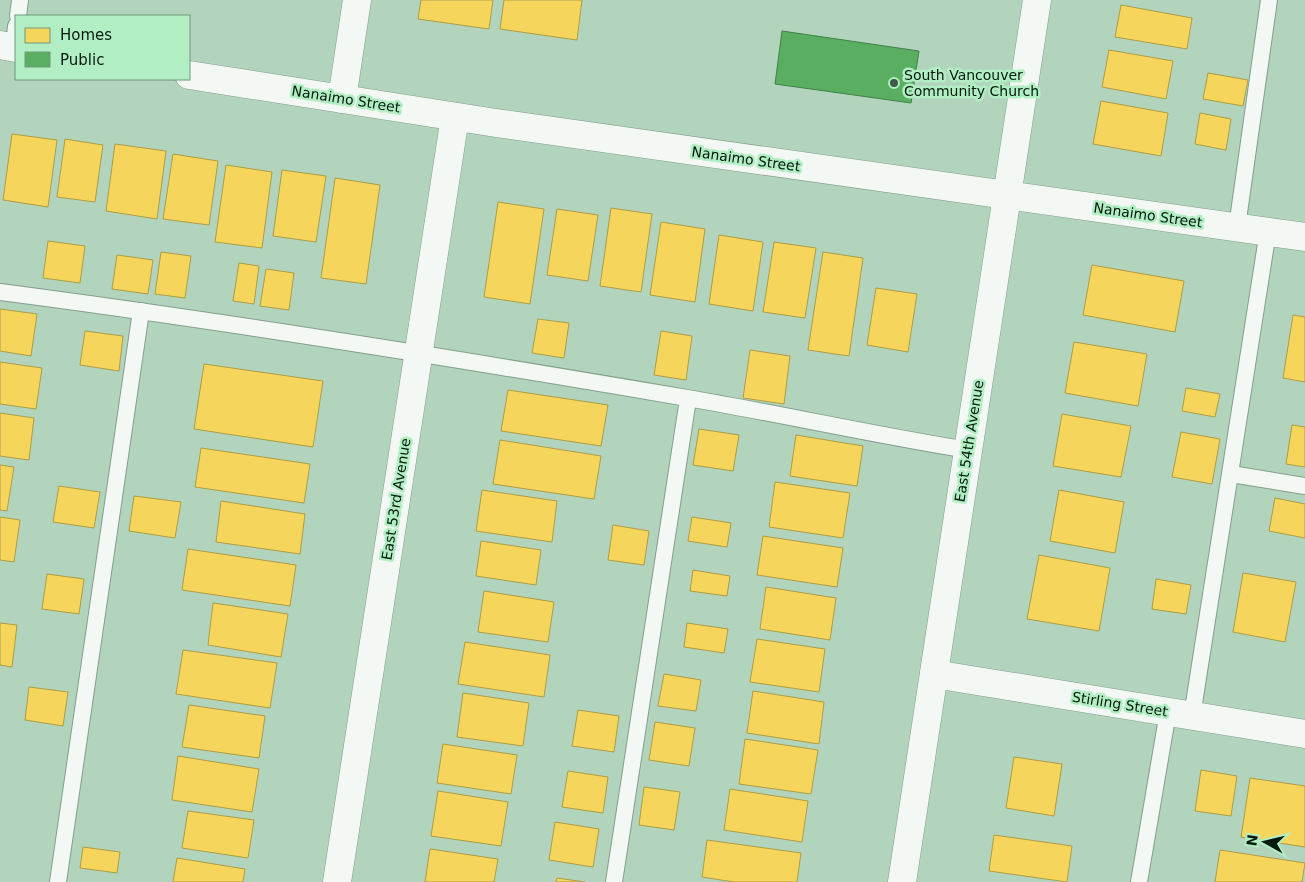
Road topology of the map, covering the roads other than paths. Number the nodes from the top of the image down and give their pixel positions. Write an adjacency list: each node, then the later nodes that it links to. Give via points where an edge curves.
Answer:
1 (20, 0): 5 (lane)
2 (357, 0): 7 (street)
3 (1037, 0): 9 (street, East 54th Avenue)
4 (1270, 0): 10 (lane)
5 (18, 15)
6 (190, 75): 7 (street, Nanaimo Street)
7 (342, 99): 8 (street, Nanaimo Street)
8 (455, 117): 9 (street, Nanaimo Street); 15 (street, East 53rd Avenue)
9 (1008, 195): 10 (street, Nanaimo Street); 17 (street, East 54th Avenue)
10 (1237, 227): 11 (street, Nanaimo Street)
11 (1268, 231): 12 (street, Nanaimo Street); 18 (lane)
12 (1305, 236)
13 (0, 292): 14 (lane)
14 (141, 311): 15 (lane); 23 (lane)
15 (418, 354): 16 (lane); 24 (street, East 53rd Avenue)
16 (688, 399): 17 (lane); 25 (lane)
17 (968, 450): 20 (street, East 54th Avenue)
18 (1231, 474): 19 (lane); 21 (lane)
19 (1305, 486)
20 (934, 674): 21 (street, Stirling Street); 26 (street, East 54th Avenue)
21 (1180, 714): 22 (street, Stirling Street); 27 (lane)
22 (1305, 734)
23 (58, 882)
24 (337, 882)
25 (614, 882)
26 (902, 882)
27 (1139, 882)

